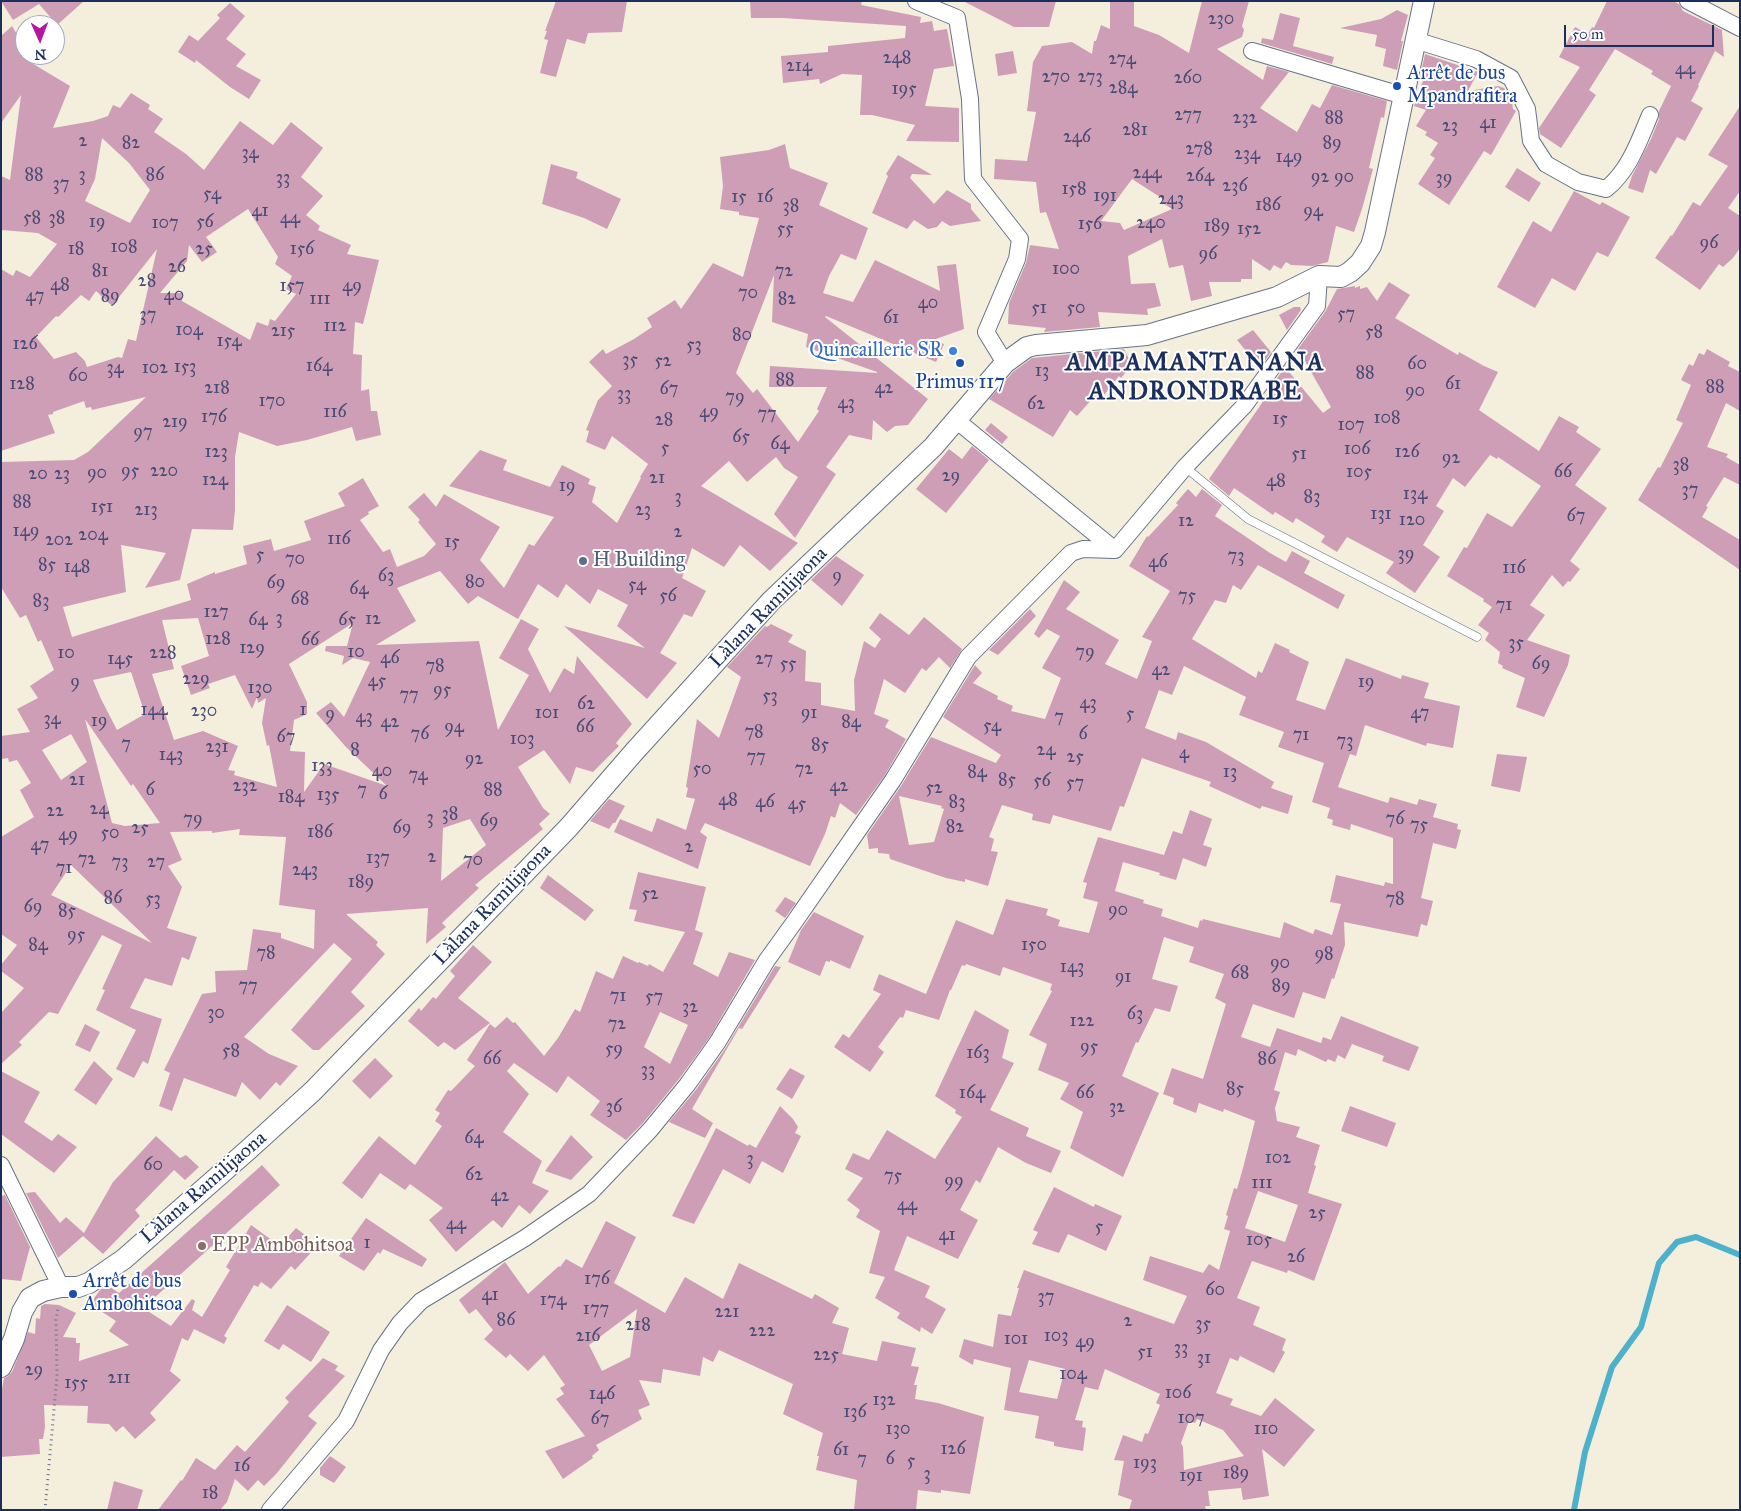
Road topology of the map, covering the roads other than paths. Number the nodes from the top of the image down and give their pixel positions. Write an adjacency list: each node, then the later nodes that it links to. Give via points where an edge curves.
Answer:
1 (916, 1): 10 (street, via 957,18 970,99 973,179 1020,239 1017,259 986,332)
2 (1424, 1): 5 (street, Làlana Ramilijaona)
3 (1688, 1): 4 (street)
4 (1740, 28)
5 (1416, 40): 7 (street, Làlana Ramilijaona); 8 (street, via 1476,59 1511,78 1528,109 1531,141 1546,164 1578,182 1606,189 1616,180)
6 (1252, 52): 7 (street)
7 (1404, 96): 9 (street, Làlana Ramilijaona, via 1371,246 1350,272 1341,277)
8 (1650, 115)
9 (1318, 276): 10 (street, Làlana Ramilijaona, via 1277,297 1169,329 1147,335 1036,345 1027,347); 12 (street, via 1317,306 1244,406)
10 (1005, 363): 11 (street, Làlana Ramilijaona)
11 (956, 420): 13 (street); 16 (street, Làlana Ramilijaona, via 933,447 772,601 569,827 312,1091 124,1259 89,1283)
12 (1185, 467): 13 (street); 14 (lane, via 1248,519)
13 (1115, 550): 18 (street, via 1083,549 1071,553 968,657 893,780 767,960 717,1043 687,1085 650,1130 589,1194 525,1238 421,1301 381,1350 346,1421)
14 (1477, 637)
15 (1, 1165): 16 (street)
16 (61, 1287): 17 (street, Làlana Ramilijaona, via 30,1298)
17 (1, 1367)
18 (270, 1510)

